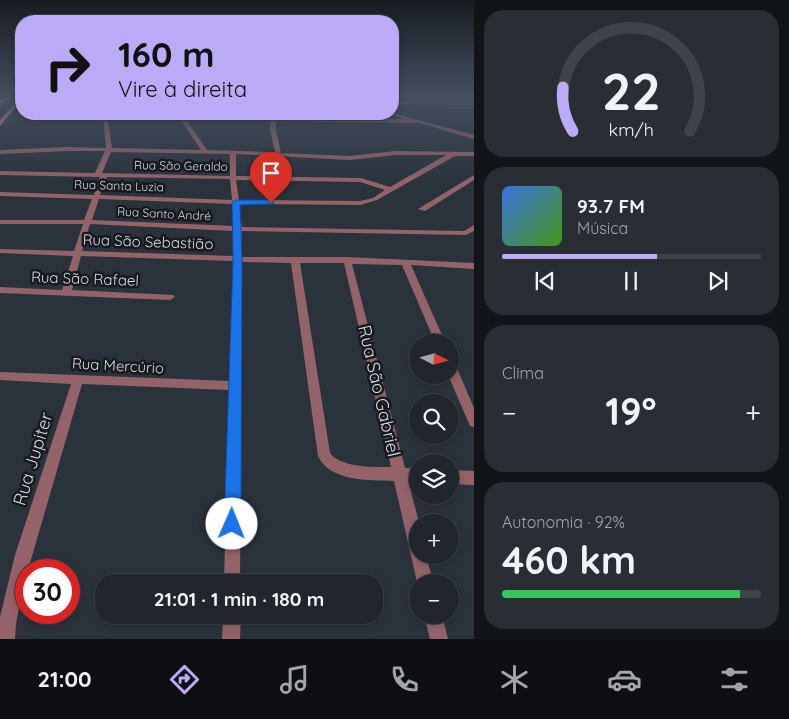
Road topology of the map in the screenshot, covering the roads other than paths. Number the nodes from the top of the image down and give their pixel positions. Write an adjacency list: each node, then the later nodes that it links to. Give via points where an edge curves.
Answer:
1 (107, 126): 6 (street)
2 (188, 126): 7 (street)
3 (274, 126): 10 (street)
4 (435, 126): 5 (street)
5 (474, 137)
6 (109, 150): 7 (street); 8 (street); 14 (street)
7 (205, 151): 9 (street)
8 (0, 152)
9 (233, 152): 10 (street); 16 (street)
10 (278, 154): 11 (street, via 350,158 395,153)
11 (454, 154): 12 (street); 17 (street, Rua Santa Luzia)
12 (474, 154)
13 (0, 173): 14 (street, Rua São Geraldo)
14 (101, 176): 16 (street, Rua São Geraldo); 19 (street)
15 (474, 177): 21 (street)
16 (233, 178): 17 (street, Rua São Geraldo, via 361,180); 20 (street)
17 (391, 190): 20 (street, Rua Santa Luzia, via 360,203)
18 (0, 194): 19 (street, Rua Santa Luzia)
19 (96, 196): 20 (street, Rua Santa Luzia); 23 (street)
20 (236, 202): 25 (street)
21 (422, 209)
22 (0, 222): 23 (street, Rua Santo André)
23 (87, 222): 25 (street, Rua Santo André); 28 (street)
24 (474, 227): 26 (street, Rua Santo André)
25 (238, 229): 26 (street, Rua Santo André); 29 (street)
26 (470, 235)
27 (0, 251): 28 (street, Rua São Sebastião)
28 (79, 253): 29 (street, Rua São Sebastião); 35 (street)
29 (238, 259): 30 (street, Rua São Sebastião); 41 (street)
30 (295, 260): 31 (street, Rua São Sebastião); 43 (street, via 326,459 332,466 348,470)
31 (348, 260): 32 (street, Rua São Sebastião); 43 (street, Rua São Gabriel)
32 (405, 262): 33 (street, Rua São Sebastião); 37 (street)
33 (474, 266)
34 (0, 290): 35 (street, Rua São Rafael)
35 (66, 293): 36 (street, Rua São Rafael)
36 (170, 297)
37 (436, 334)
38 (0, 376): 39 (street, Rua Mercúrio)
39 (78, 379): 41 (street, Rua Mercúrio); 51 (street, Rua Jupiter, via 23,555)
40 (458, 384): 42 (street)
41 (234, 386): 48 (street)
42 (474, 422)
43 (398, 474): 44 (street); 47 (street, Rua São Gabriel)
44 (409, 475)
45 (459, 477): 46 (street)
46 (474, 478)
47 (409, 517)
48 (232, 574)
49 (232, 624): 52 (street)
50 (435, 624): 53 (street)
51 (6, 639)
52 (231, 639)
53 (439, 639)

